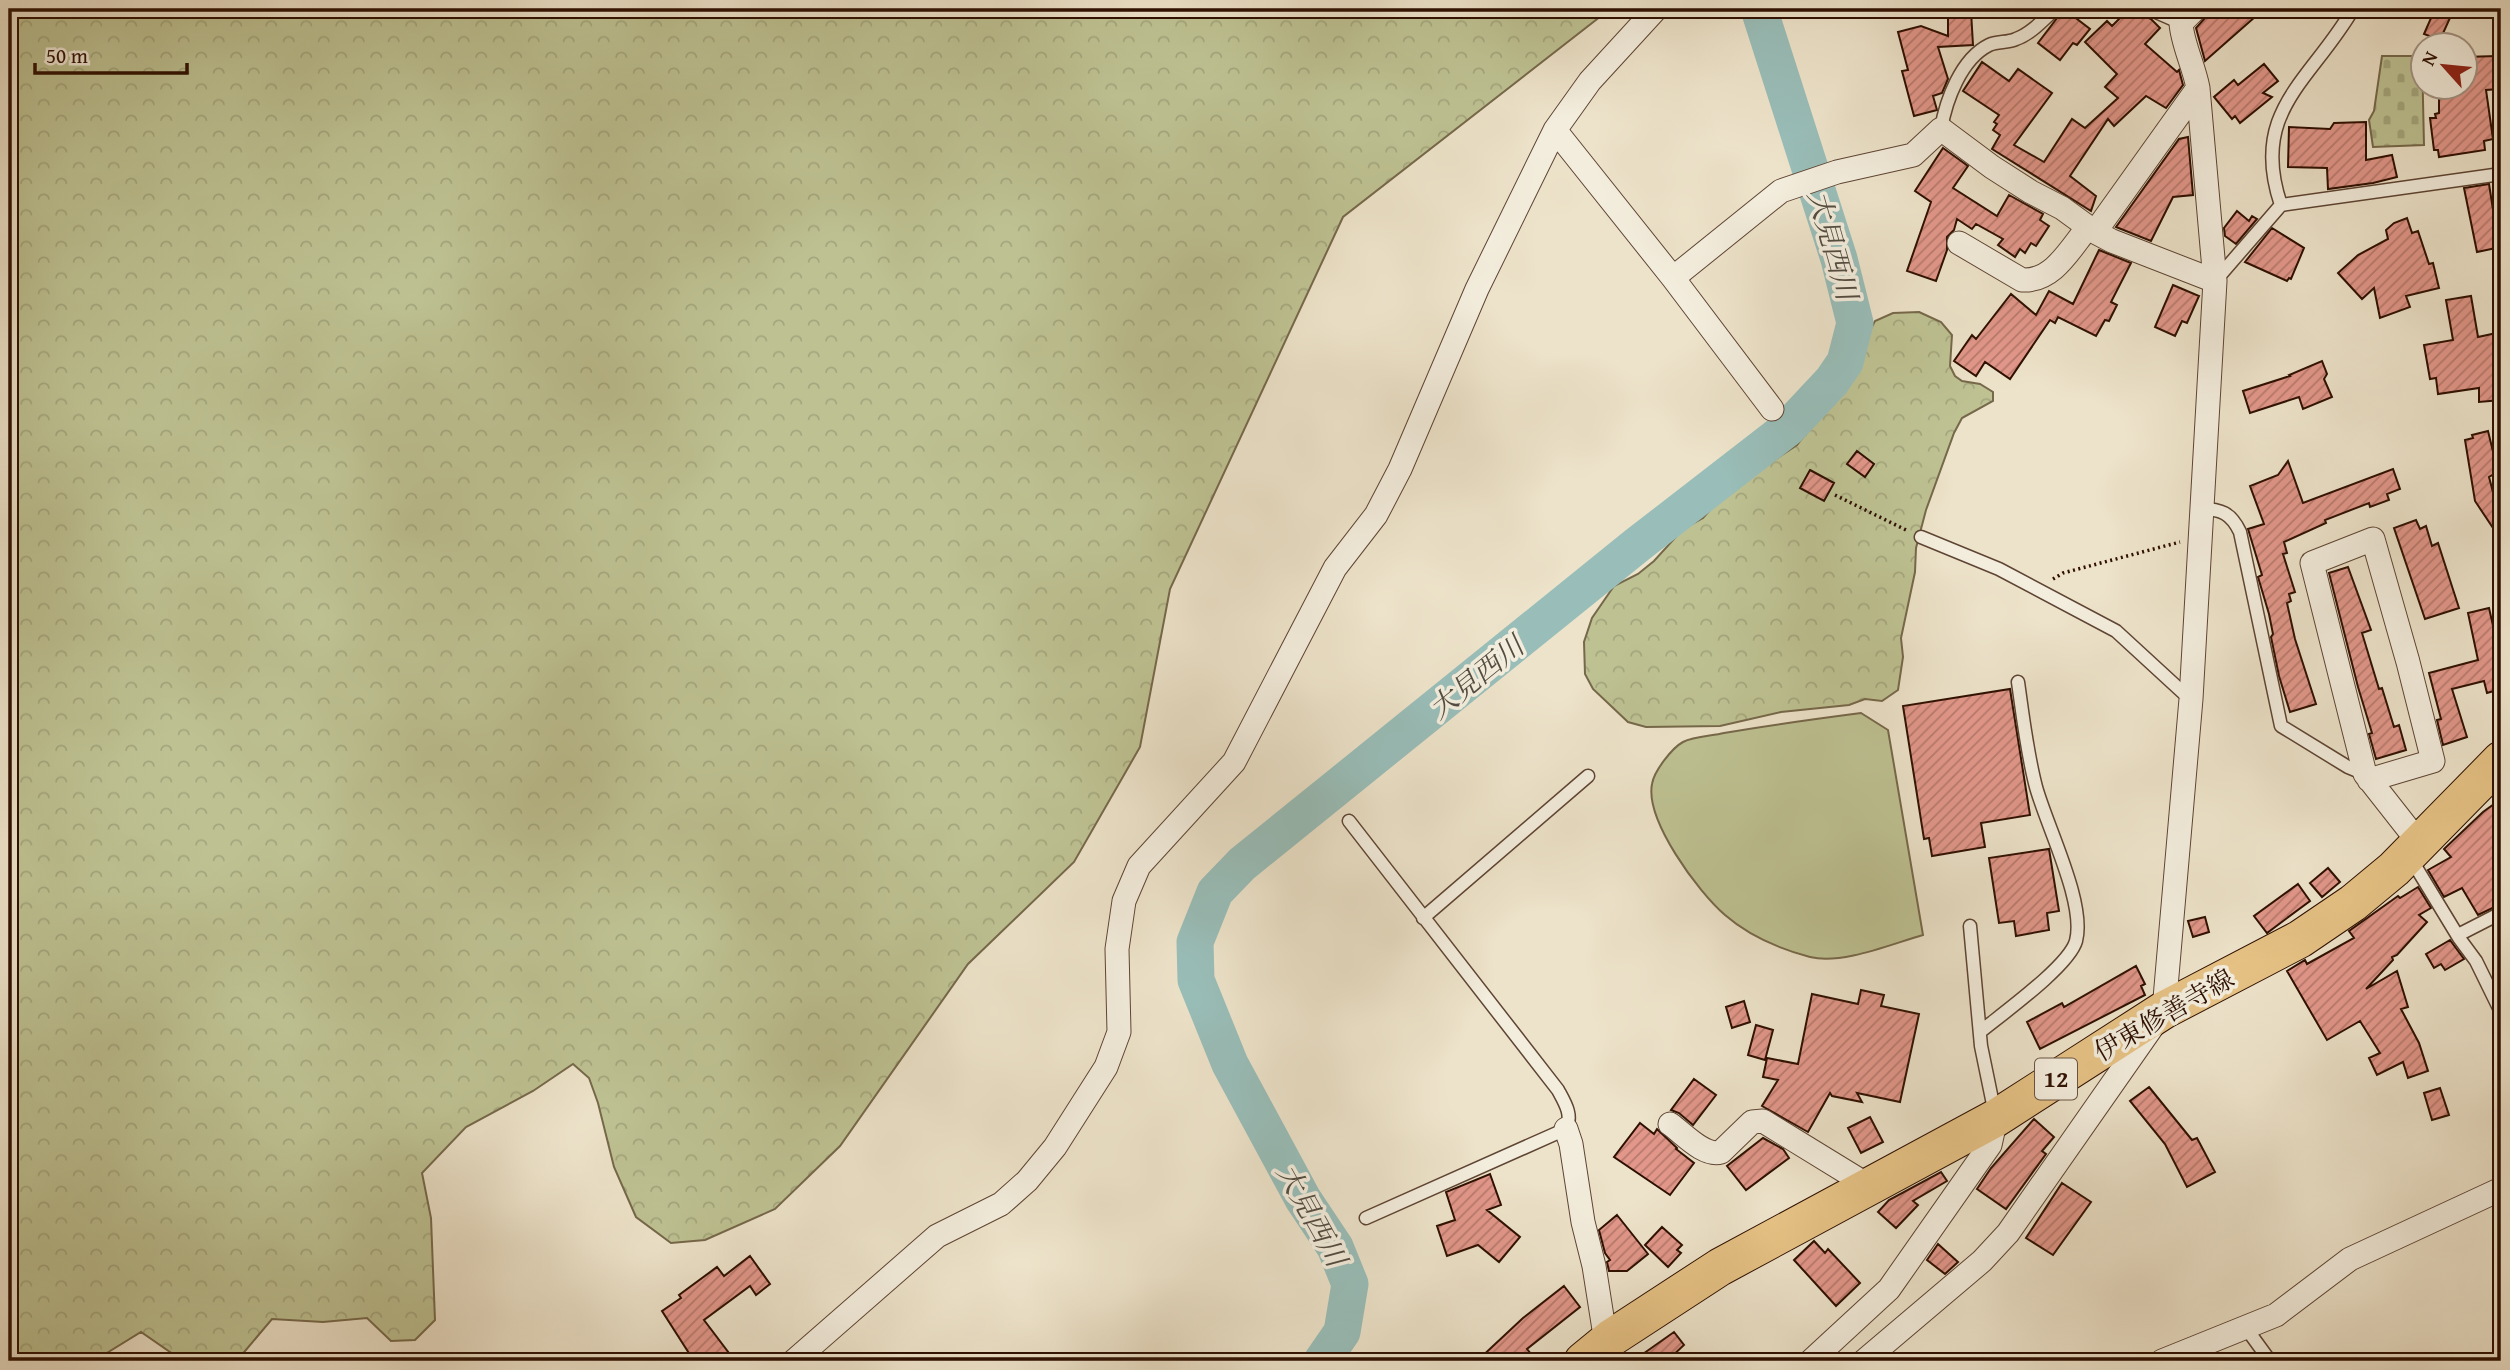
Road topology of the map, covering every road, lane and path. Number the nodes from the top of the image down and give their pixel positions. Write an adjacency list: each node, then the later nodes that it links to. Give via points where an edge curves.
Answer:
1 (1656, 9): 8 (street, via 1590,80)
2 (2055, 9): 7 (lane, via 2026,34 1990,45 1976,57 1958,77)
3 (2149, 9): 5 (lane)
4 (2353, 9): 10 (lane, via 2300,80 2277,123 2270,166)
5 (2188, 16): 6 (street)
6 (2198, 88): 11 (street); 14 (street)
7 (1941, 129): 11 (street); 13 (street, via 1913,155 1836,172 1781,191)
8 (1555, 130): 13 (street); 44 (street, via 1477,289 1376,515 1335,568 1234,762 1139,866 1124,901 1117,949 1119,1032 1106,1067 1055,1147 1027,1181 1001,1204 937,1236)
9 (2501, 174): 10 (lane)
10 (2281, 205): 14 (lane)
11 (2091, 229): 12 (street, via 2047,275 2033,281 2022,280); 14 (street)
12 (1959, 243)
13 (1673, 278): 15 (street)
14 (2215, 281): 17 (street)
15 (1772, 409)
16 (1835, 495): 18 (path)
17 (2201, 509): 20 (street); 26 (lane, via 2227,513 2240,532 2281,726)
18 (1903, 529)
19 (1921, 537): 21 (lane)
20 (2199, 537): 21 (path, via 2063,573); 23 (street)
21 (2042, 591): 23 (lane, via 2116,631)
22 (2018, 682): 35 (lane, via 2035,783 2073,890 2076,941 2056,968)
23 (2191, 699): 33 (street)
24 (2501, 760): 28 (main road, 伊東修善寺線 / 12)
25 (1588, 776): 30 (lane)
26 (2367, 777): 26 (street, via 2312,562 2373,538 2433,761); 28 (street)
27 (1349, 821): 30 (lane)
28 (2414, 850): 32 (lane); 33 (main road, 伊東修善寺線 / 12, via 2353,903 2300,939)
29 (2501, 913): 32 (lane)
30 (1423, 918): 38 (lane, via 1558,1090 1568,1110)
31 (1970, 926): 35 (lane)
32 (2458, 935): 34 (lane)
33 (2164, 1010): 36 (main road, 伊東修善寺線 / 12); 46 (street, via 2008,1233 1982,1261)
34 (2501, 1012)
35 (1980, 1032): 36 (lane)
36 (1996, 1118): 39 (main road, 伊東修善寺線 / 12); 45 (street, via 1990,1145 1889,1289)
37 (1670, 1124): 39 (street, via 1717,1154 1752,1122 1763,1121)
38 (1566, 1129): 41 (lane); 43 (street, via 1594,1266)
39 (1869, 1186): 43 (main road, 伊東修善寺線 / 12, via 1720,1267)
40 (2501, 1189): 42 (street, via 2350,1259 2276,1315)
41 (1366, 1218)
42 (2246, 1328): 47 (street); 48 (lane)
43 (1595, 1352)
44 (794, 1361)
45 (1811, 1361)
46 (1864, 1361)
47 (2162, 1361)
48 (2270, 1361)

